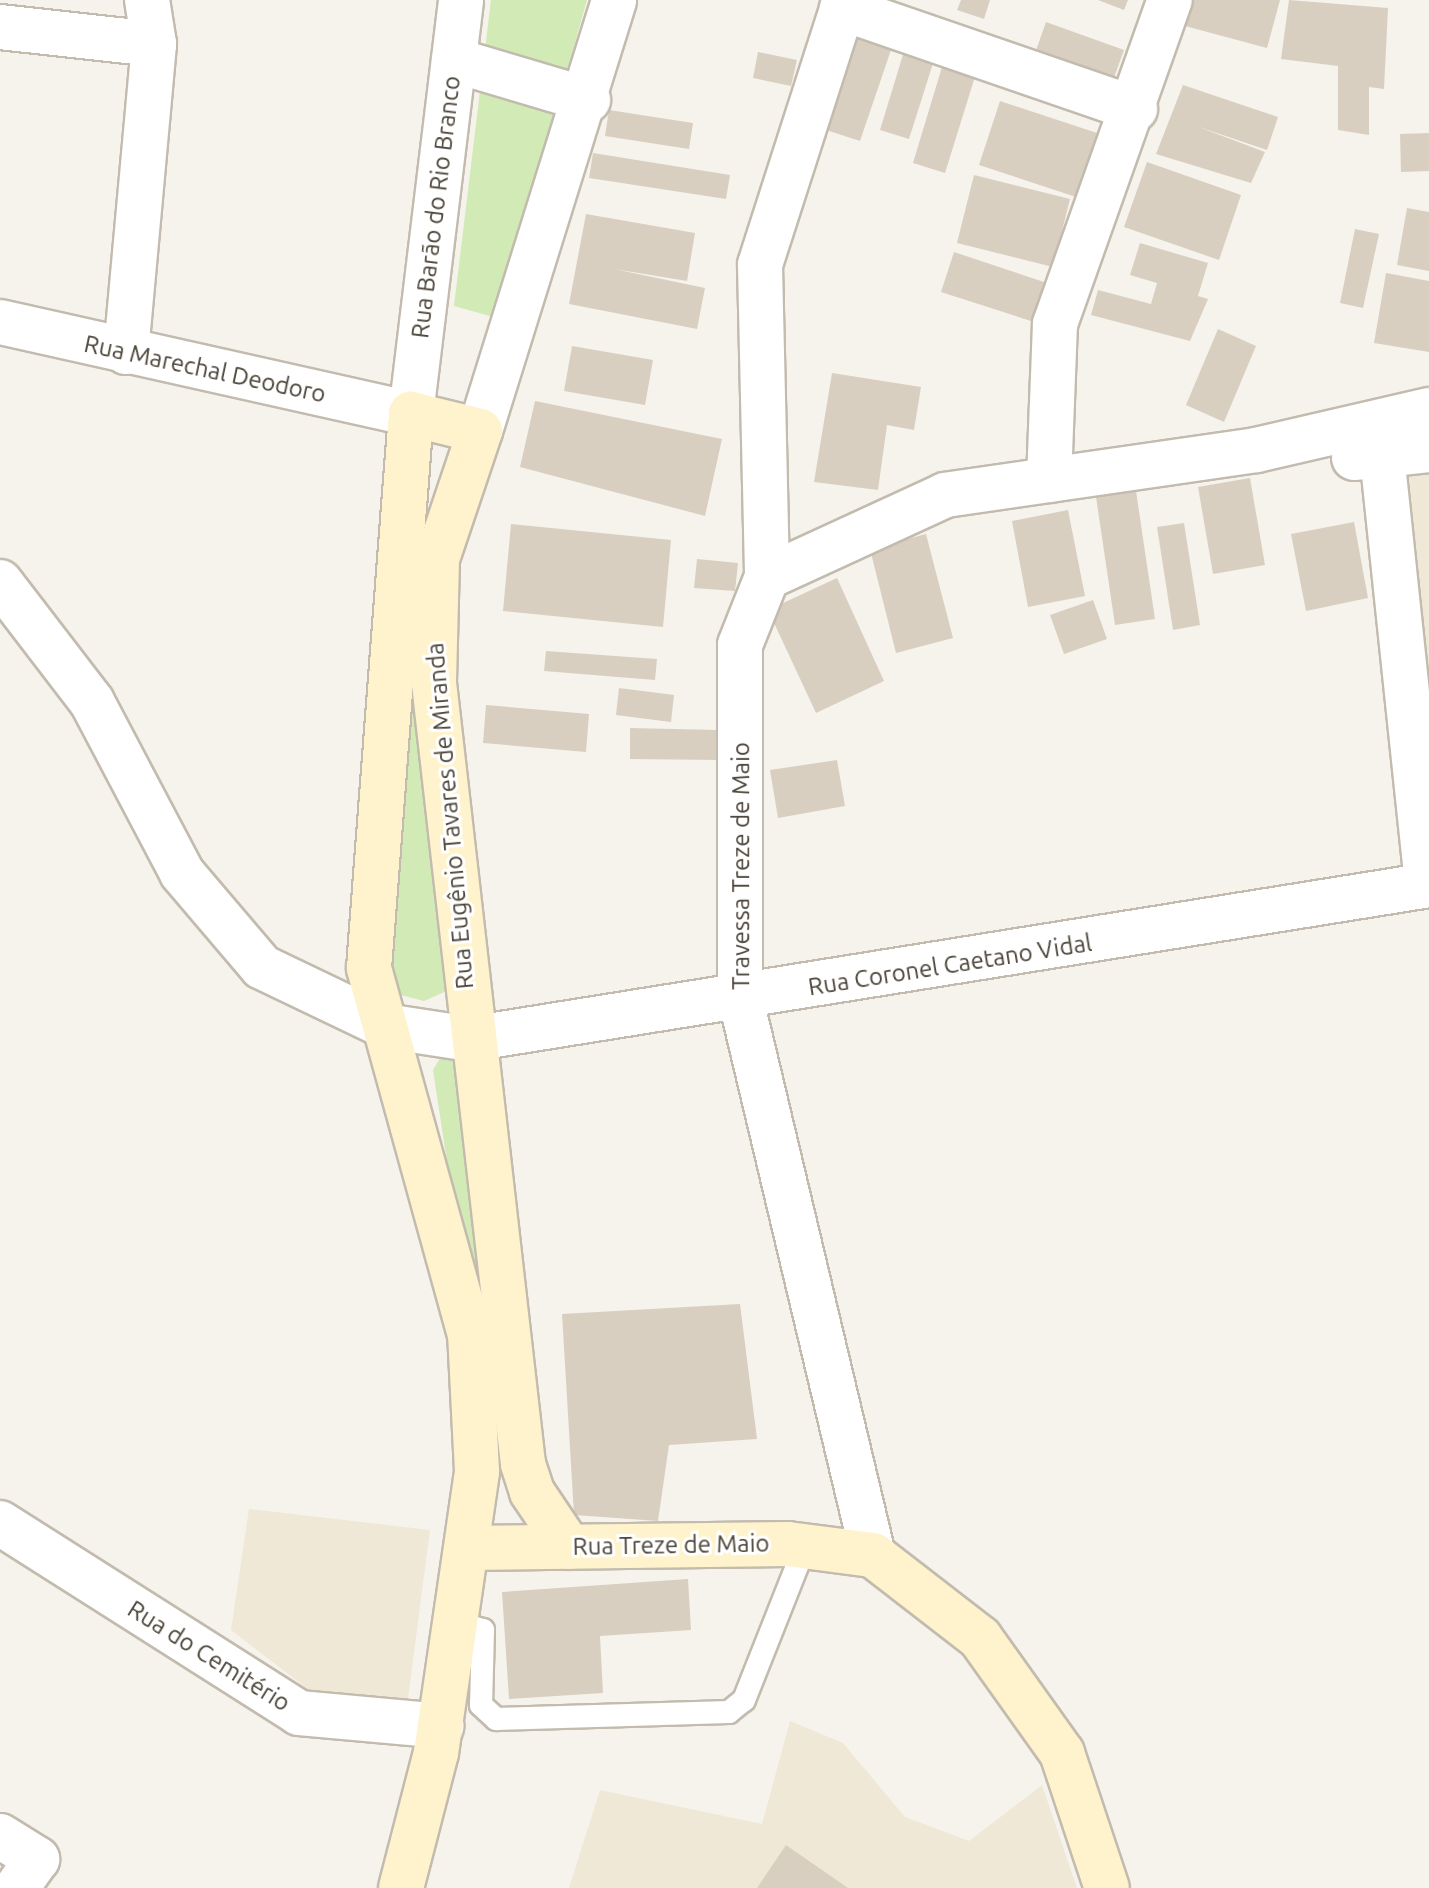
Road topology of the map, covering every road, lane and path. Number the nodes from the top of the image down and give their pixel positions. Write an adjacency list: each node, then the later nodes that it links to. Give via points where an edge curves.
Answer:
1 (147, 0): 7 (street)
2 (461, 0): 8 (street, Rua Barão do Rio Branco)
3 (614, 0): 9 (street, Rua Eugênio Tavares de Miranda)
4 (1170, 0): 10 (street)
5 (844, 4): 10 (street); 20 (street, Travessa Treze de Maio, via 760,265)
6 (0, 27): 7 (street)
7 (154, 44): 12 (street)
8 (454, 60): 9 (street); 14 (street, Rua Barão do Rio Branco)
9 (588, 100): 15 (street, Rua Eugênio Tavares de Miranda)
10 (1135, 109): 19 (street, via 1055,324)
11 (0, 322): 12 (street, Rua Marechal Deodoro)
12 (126, 352): 14 (street, Rua Marechal Deodoro)
13 (1429, 410): 16 (street)
14 (411, 414): 15 (street); 22 (street, Rua Eugênio Tavares de Miranda)
15 (480, 431): 22 (street, Rua Eugênio Tavares de Miranda, via 437,559)
16 (1256, 450): 18 (street, via 1327,460); 19 (street)
17 (1429, 450): 18 (street)
18 (1382, 455): 23 (street)
19 (1049, 480): 20 (street, via 945,495)
20 (767, 577): 24 (street, Travessa Treze de Maio, via 740,645)
21 (0, 582): 25 (street, Rua Coronel Caetano Vidal, via 92,702 182,873 262,967)
22 (415, 604): 25 (street, Rua Eugênio Tavares de Miranda, via 369,968); 26 (street, Rua Eugênio Tavares de Miranda, via 434,683)
23 (1428, 885): 24 (street, Rua Coronel Caetano Vidal)
24 (740, 996): 26 (street, Rua Coronel Caetano Vidal); 31 (street, Travessa Treze de Maio)
25 (385, 1026): 26 (street, Rua Coronel Caetano Vidal); 30 (street, Rua Eugênio Tavares de Miranda, via 470,1335 477,1471)
26 (470, 1039): 29 (street, Rua Eugênio Tavares de Miranda, via 523,1464 532,1492)
27 (0, 1523): 33 (street, Rua do Cemitério, via 299,1713)
28 (805, 1546): 29 (street, Rua Treze de Maio); 31 (street, Rua Treze de Maio); 32 (lane, via 744,1700 729,1712 496,1719 481,1705 483,1630)
29 (569, 1547): 30 (street, Rua Treze de Maio)
30 (468, 1548): 32 (street, Rua Eugênio Tavares de Miranda)
31 (873, 1555): 37 (street, via 980,1638 1053,1740)
32 (458, 1623): 33 (street, Rua Eugênio Tavares de Miranda)
33 (441, 1726): 36 (street, Rua Eugênio Tavares de Miranda)
34 (0, 1836): 35 (street)
35 (27, 1874)
36 (401, 1888)
37 (1107, 1888)

